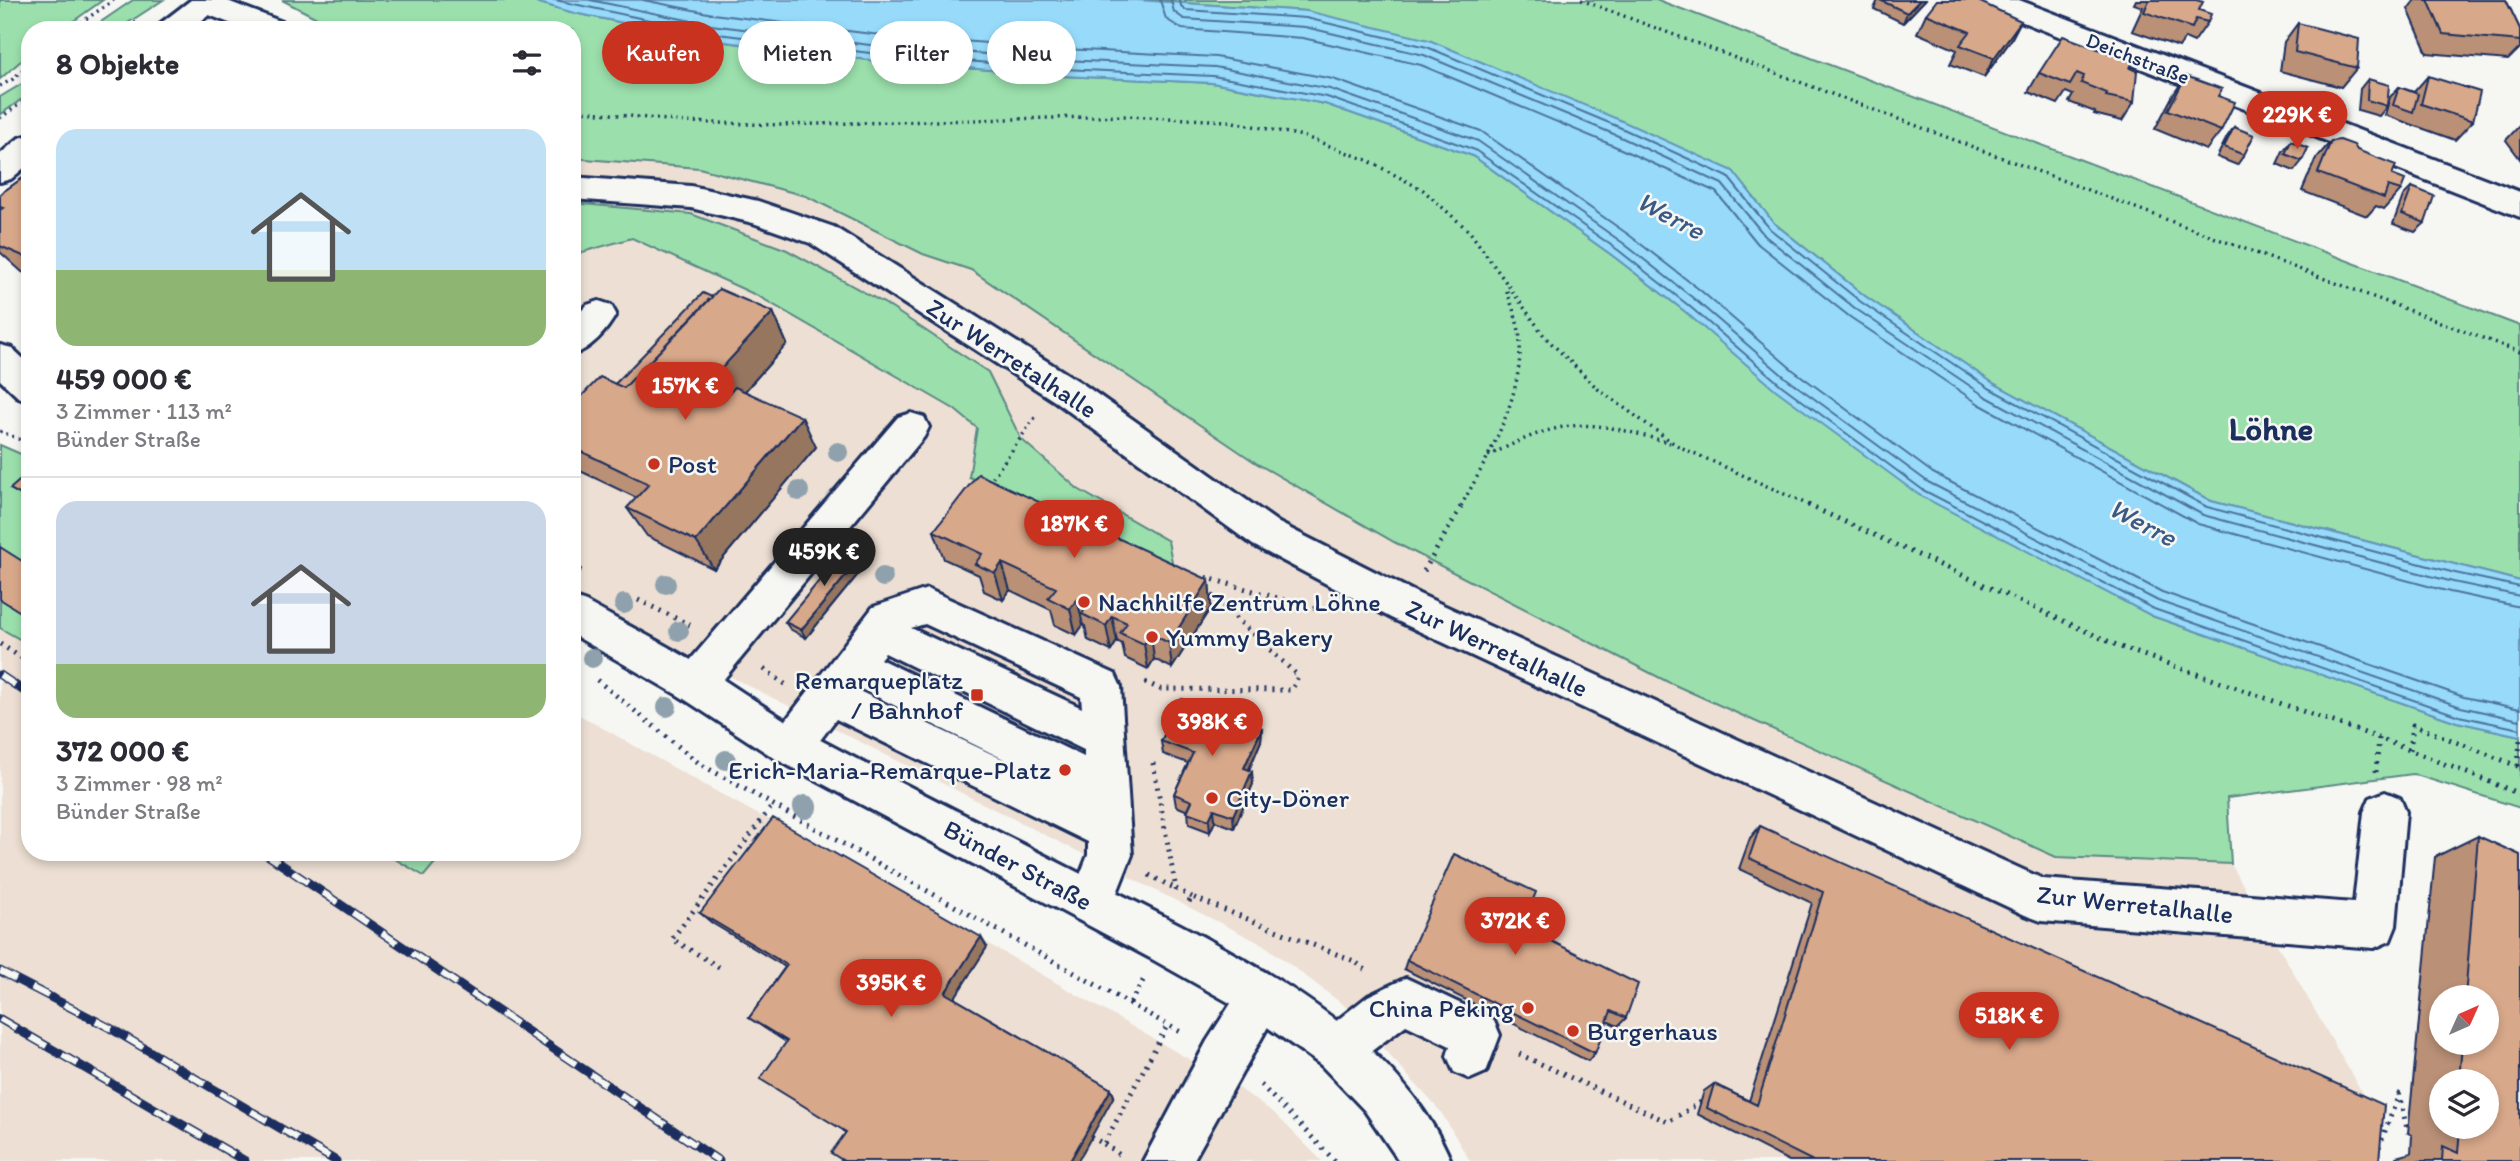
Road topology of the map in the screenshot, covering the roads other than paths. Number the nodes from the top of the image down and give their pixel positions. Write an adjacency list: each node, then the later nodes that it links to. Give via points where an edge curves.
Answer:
1 (1992, 0): 10 (street, Deichstraße)
2 (208, 1): 3 (street); 4 (street)
3 (181, 21)
4 (254, 21)
5 (21, 126): 6 (street)
6 (0, 139)
7 (21, 154): 8 (street)
8 (0, 171)
9 (581, 189): 23 (street, Zur Werretalhalle, via 691,197 822,235 1068,392 1266,534 1405,606 2041,900 2374,926)
10 (2520, 205)
11 (599, 314): 12 (street)
12 (581, 333)
13 (0, 358): 15 (street)
14 (0, 378): 16 (street)
15 (21, 379)
16 (21, 385)
17 (911, 427): 20 (street)
18 (581, 619): 20 (street, Bünder Straße)
19 (840, 680): 21 (street); 22 (street); 22 (street, via 878,631 1104,738); 24 (street)
20 (695, 684): 21 (street, Bünder Straße)
21 (791, 747): 25 (street, Bünder Straße)
22 (1106, 788): 24 (street)
23 (2385, 812)
24 (1109, 831): 25 (street, via 1110,855)
25 (1091, 903): 26 (street, Bünder Straße)
26 (1262, 996): 28 (street, Bünder Straße); 29 (street)
27 (1474, 1046): 28 (street, via 1406,1001 1384,1012)
28 (1337, 1049): 30 (street, Bünder Straße, via 1382,1094)
29 (1167, 1161)
30 (1427, 1161)

